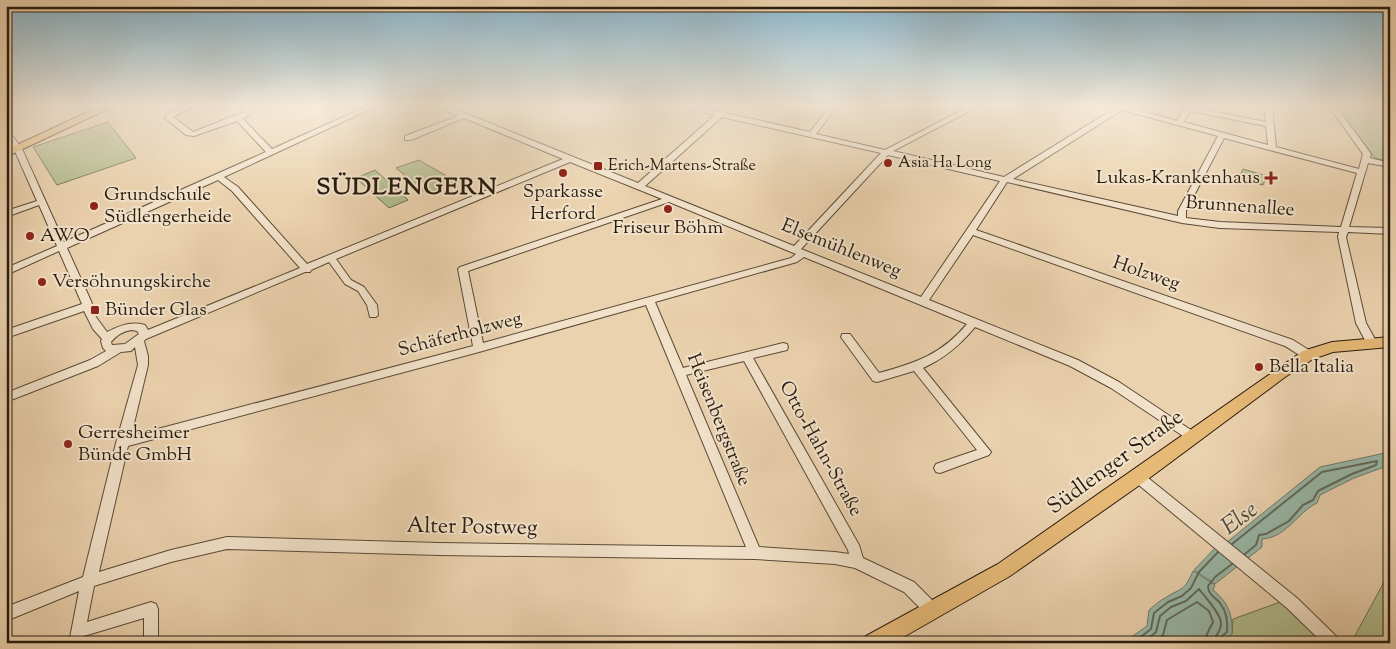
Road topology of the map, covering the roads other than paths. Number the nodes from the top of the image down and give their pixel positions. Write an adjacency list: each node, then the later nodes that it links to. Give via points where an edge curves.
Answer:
1 (8, 135): 18 (street)
2 (47, 135): 18 (main road)
3 (255, 135): 19 (street)
4 (308, 135): 19 (street)
5 (415, 135): 16 (street)
6 (514, 135): 22 (street, Elsemühlenweg)
7 (696, 135): 28 (street)
8 (808, 135): 15 (street, Brunnenallee)
9 (919, 135): 20 (street)
10 (1076, 135): 27 (street)
11 (1222, 135): 32 (street, via 1182,211)
12 (1223, 135): 17 (street)
13 (1271, 135): 17 (street)
14 (1353, 135): 23 (street, via 1367,154)
15 (811, 136): 20 (street, Brunnenallee)
16 (408, 138)
17 (1272, 148): 25 (street)
18 (18, 149): 21 (main road); 30 (street)
19 (271, 152): 26 (street)
20 (886, 152): 27 (street, Brunnenallee); 37 (street, Schäferholzweg)
21 (6, 154)
22 (572, 158): 28 (street, Elsemühlenweg); 38 (street)
23 (1366, 160): 24 (street); 25 (street)
24 (1390, 165)
25 (1361, 172): 33 (street)
26 (218, 176): 36 (street); 39 (street, via 236,189)
27 (1005, 180): 32 (street, Brunnenallee); 34 (street)
28 (640, 186): 29 (street, Elsemühlenweg)
29 (670, 198): 37 (street, Elsemühlenweg); 53 (street, via 463,269)
30 (41, 202): 31 (street); 36 (street)
31 (6, 214)
32 (1182, 220): 33 (street, Brunnenallee, via 1220,225)
33 (1343, 229): 35 (street, Brunnenallee); 51 (street, via 1360,323)
34 (971, 231): 42 (street); 55 (street, Holzweg, via 1289,343)
35 (1390, 231)
36 (62, 247): 40 (street); 43 (street)
37 (800, 250): 41 (street, Schäferholzweg, via 794,260); 42 (street, Elsemühlenweg)
38 (332, 260): 39 (street); 44 (street, via 348,282 361,289 372,305)
39 (307, 270): 47 (street)
40 (6, 272)
41 (649, 300): 53 (street, Schäferholzweg); 58 (street, Heisenbergstraße)
42 (924, 301): 45 (street, Elsemühlenweg)
43 (87, 306): 46 (street); 50 (street, via 98,332)
44 (373, 315)
45 (974, 322): 57 (street, via 942,356); 60 (street, Elsemühlenweg, via 1102,377)
46 (6, 334)
47 (141, 336): 50 (street); 50 (street, via 138,327 133,326); 54 (street)
48 (846, 338): 57 (street, via 877,378)
49 (1390, 342): 51 (main road, Südlenger Straße)
50 (114, 343): 54 (street); 59 (street, via 86,366)
51 (1372, 343): 55 (main road, Südlenger Straße, via 1332,347)
52 (783, 347): 56 (street)
53 (479, 348): 61 (street, Schäferholzweg)
54 (142, 353): 61 (street, via 143,365)
55 (1308, 355): 60 (main road, Südlenger Straße)
56 (747, 356): 58 (street); 65 (street, Otto-Hahn-Straße, via 854,549)
57 (916, 366): 62 (street, via 985,452)
58 (680, 373): 64 (street, Heisenbergstraße)
59 (6, 398)
60 (1193, 437): 63 (main road, Südlenger Straße)
61 (122, 443): 66 (street)
62 (940, 468)
63 (1138, 477): 67 (main road, Südlenger Straße, via 1004,570); 72 (street, via 1292,603)
64 (754, 553): 65 (street, Alter Postweg); 66 (street, Alter Postweg, via 227,543)
65 (857, 562): 67 (street, Alter Postweg, via 909,587)
66 (88, 582): 68 (street, Alter Postweg); 69 (street)
67 (932, 610): 71 (main road, Südlenger Straße)
68 (6, 614)
69 (77, 637): 70 (street, via 150,609)
70 (152, 643)
71 (873, 643)
72 (1333, 643)

